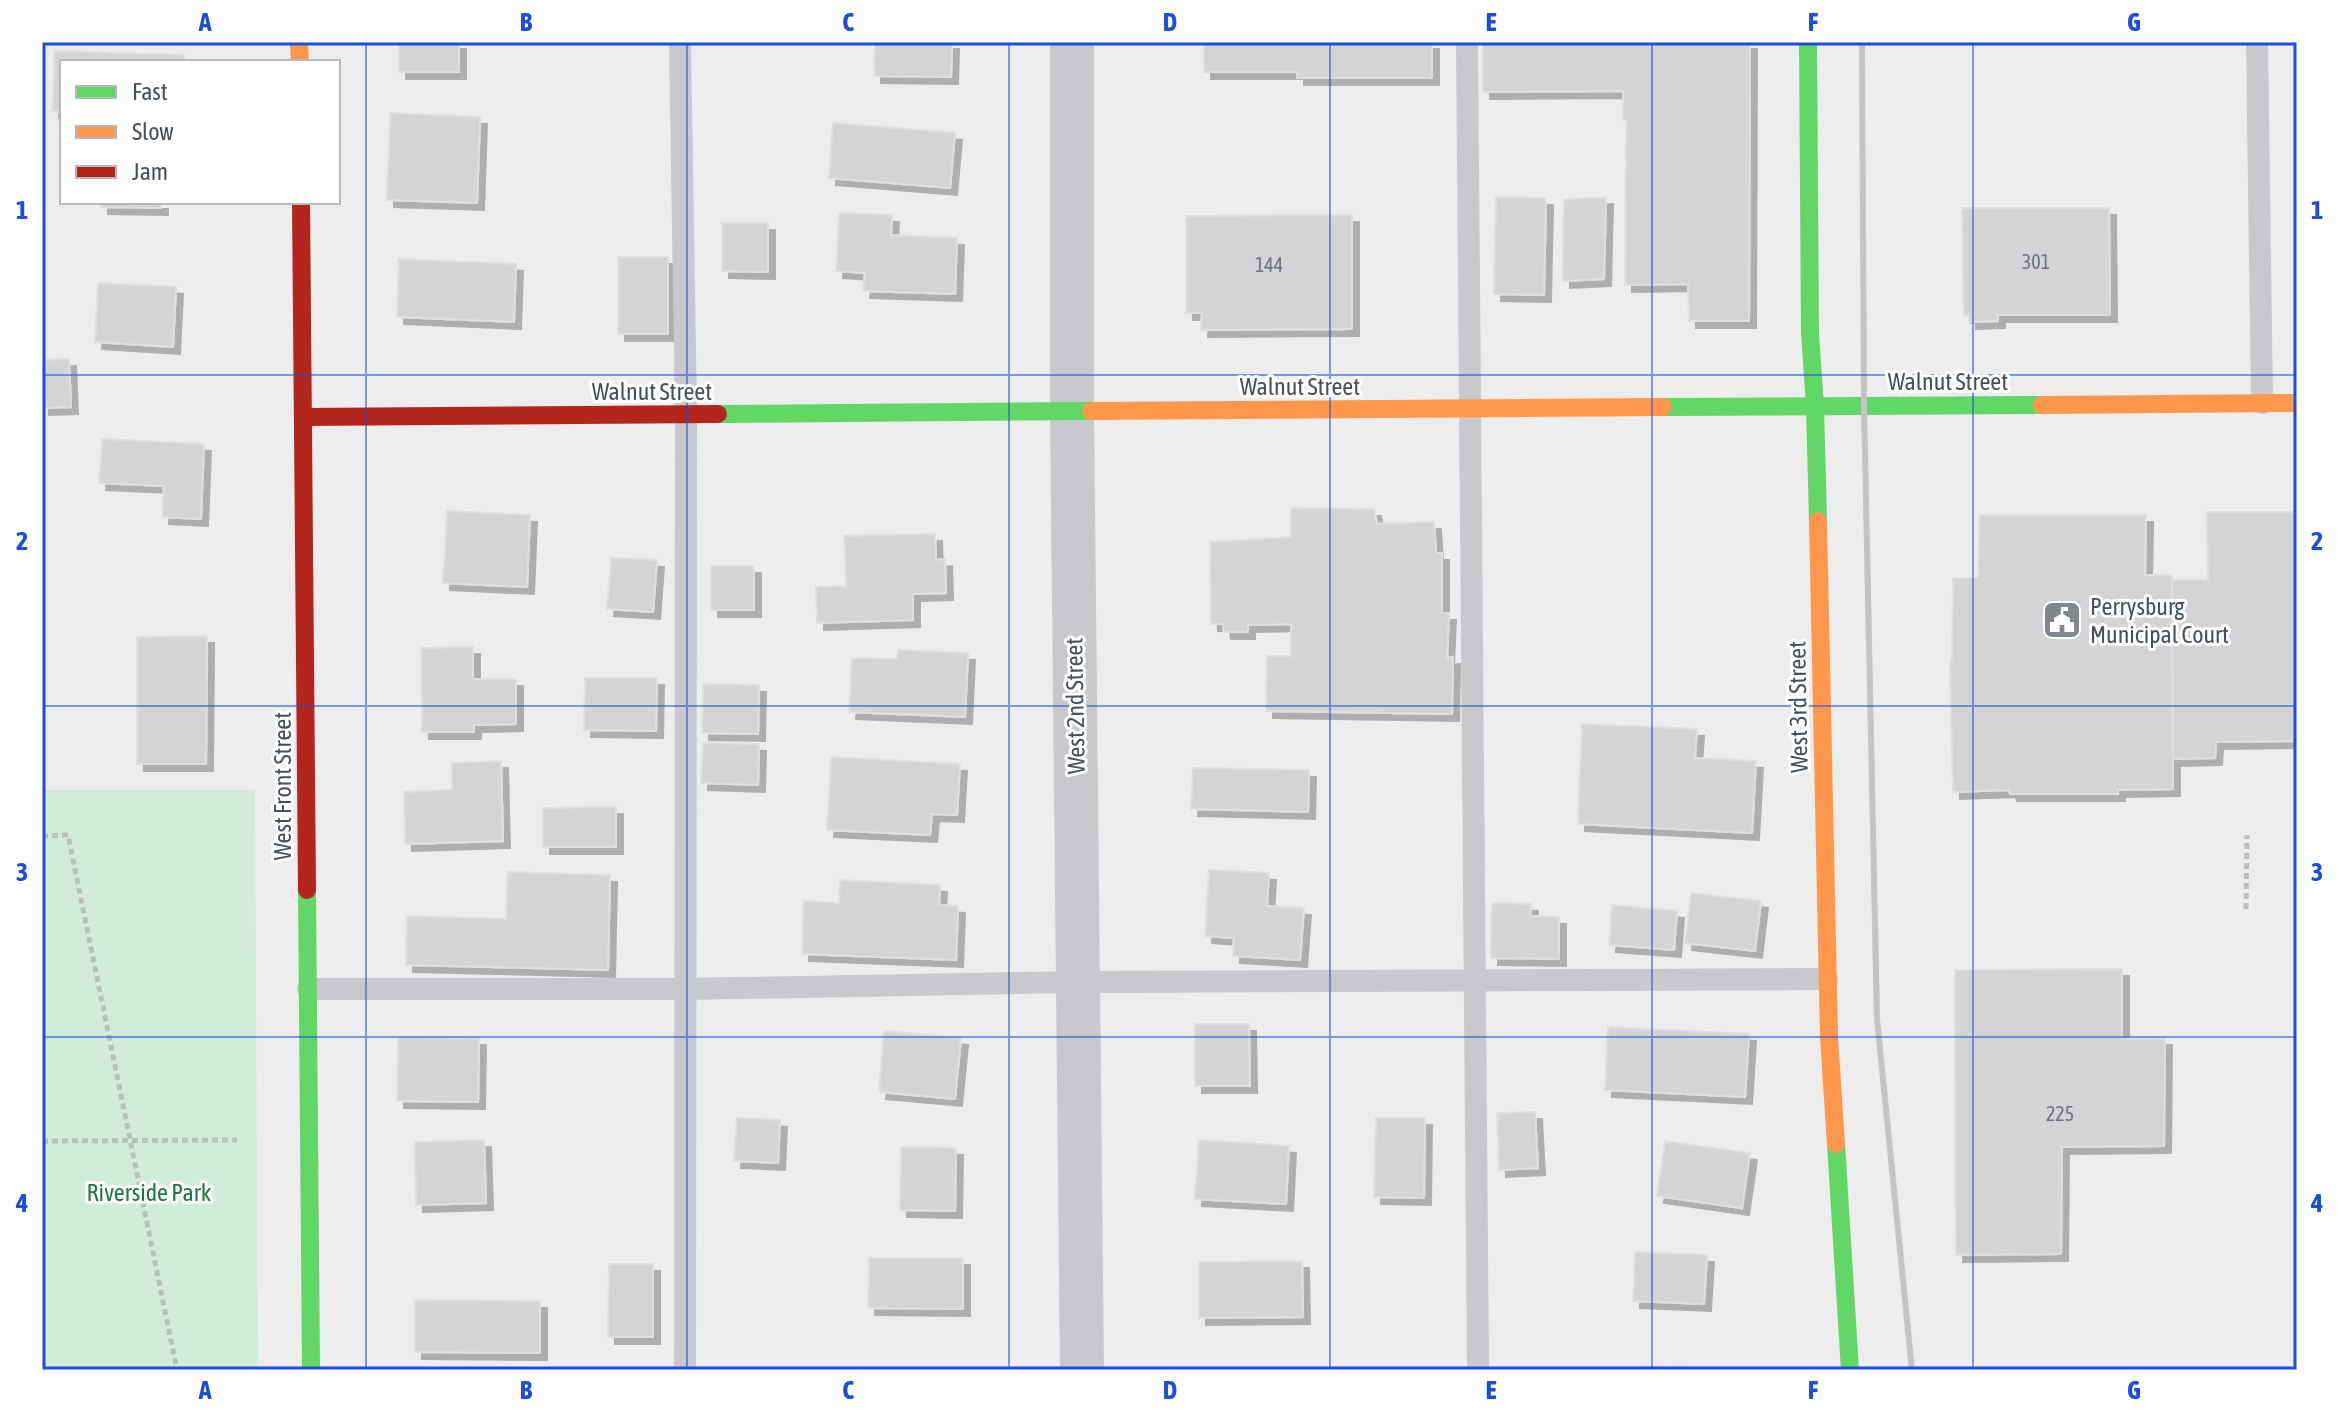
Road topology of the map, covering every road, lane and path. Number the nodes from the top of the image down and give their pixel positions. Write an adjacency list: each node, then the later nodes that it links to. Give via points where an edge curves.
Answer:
1 (680, 42): 12 (lane)
2 (1072, 42): 11 (street, West 2nd Street)
3 (1467, 42): 10 (lane)
4 (1808, 42): 9 (street, West 3rd Street)
5 (2257, 42): 7 (lane)
6 (301, 204): 13 (street, West Front Street)
7 (2262, 403): 8 (street, Walnut Street); 9 (street, Walnut Street)
8 (2297, 403)
9 (1815, 406): 10 (street, Walnut Street); 17 (street, West 3rd Street)
10 (1470, 409): 11 (street, Walnut Street); 18 (lane)
11 (1072, 411): 12 (street, Walnut Street); 19 (street, West 2nd Street)
12 (686, 414): 13 (street, Walnut Street); 21 (lane)
13 (303, 417): 20 (street, West Front Street)
14 (2247, 835): 16 (path)
15 (42, 836): 24 (path, via 68,835)
16 (2246, 909)
17 (1827, 979): 18 (lane); 30 (street, West 3rd Street)
18 (1474, 981): 19 (lane); 29 (lane)
19 (1078, 982): 21 (lane); 28 (street, West 2nd Street)
20 (308, 989): 21 (lane); 26 (street, West Front Street)
21 (685, 989): 27 (lane)
22 (237, 1140): 24 (path)
23 (42, 1141): 24 (path)
24 (131, 1141): 25 (path)
25 (177, 1370)
26 (311, 1370)
27 (685, 1370)
28 (1082, 1370)
29 (1478, 1370)
30 (1850, 1370)

